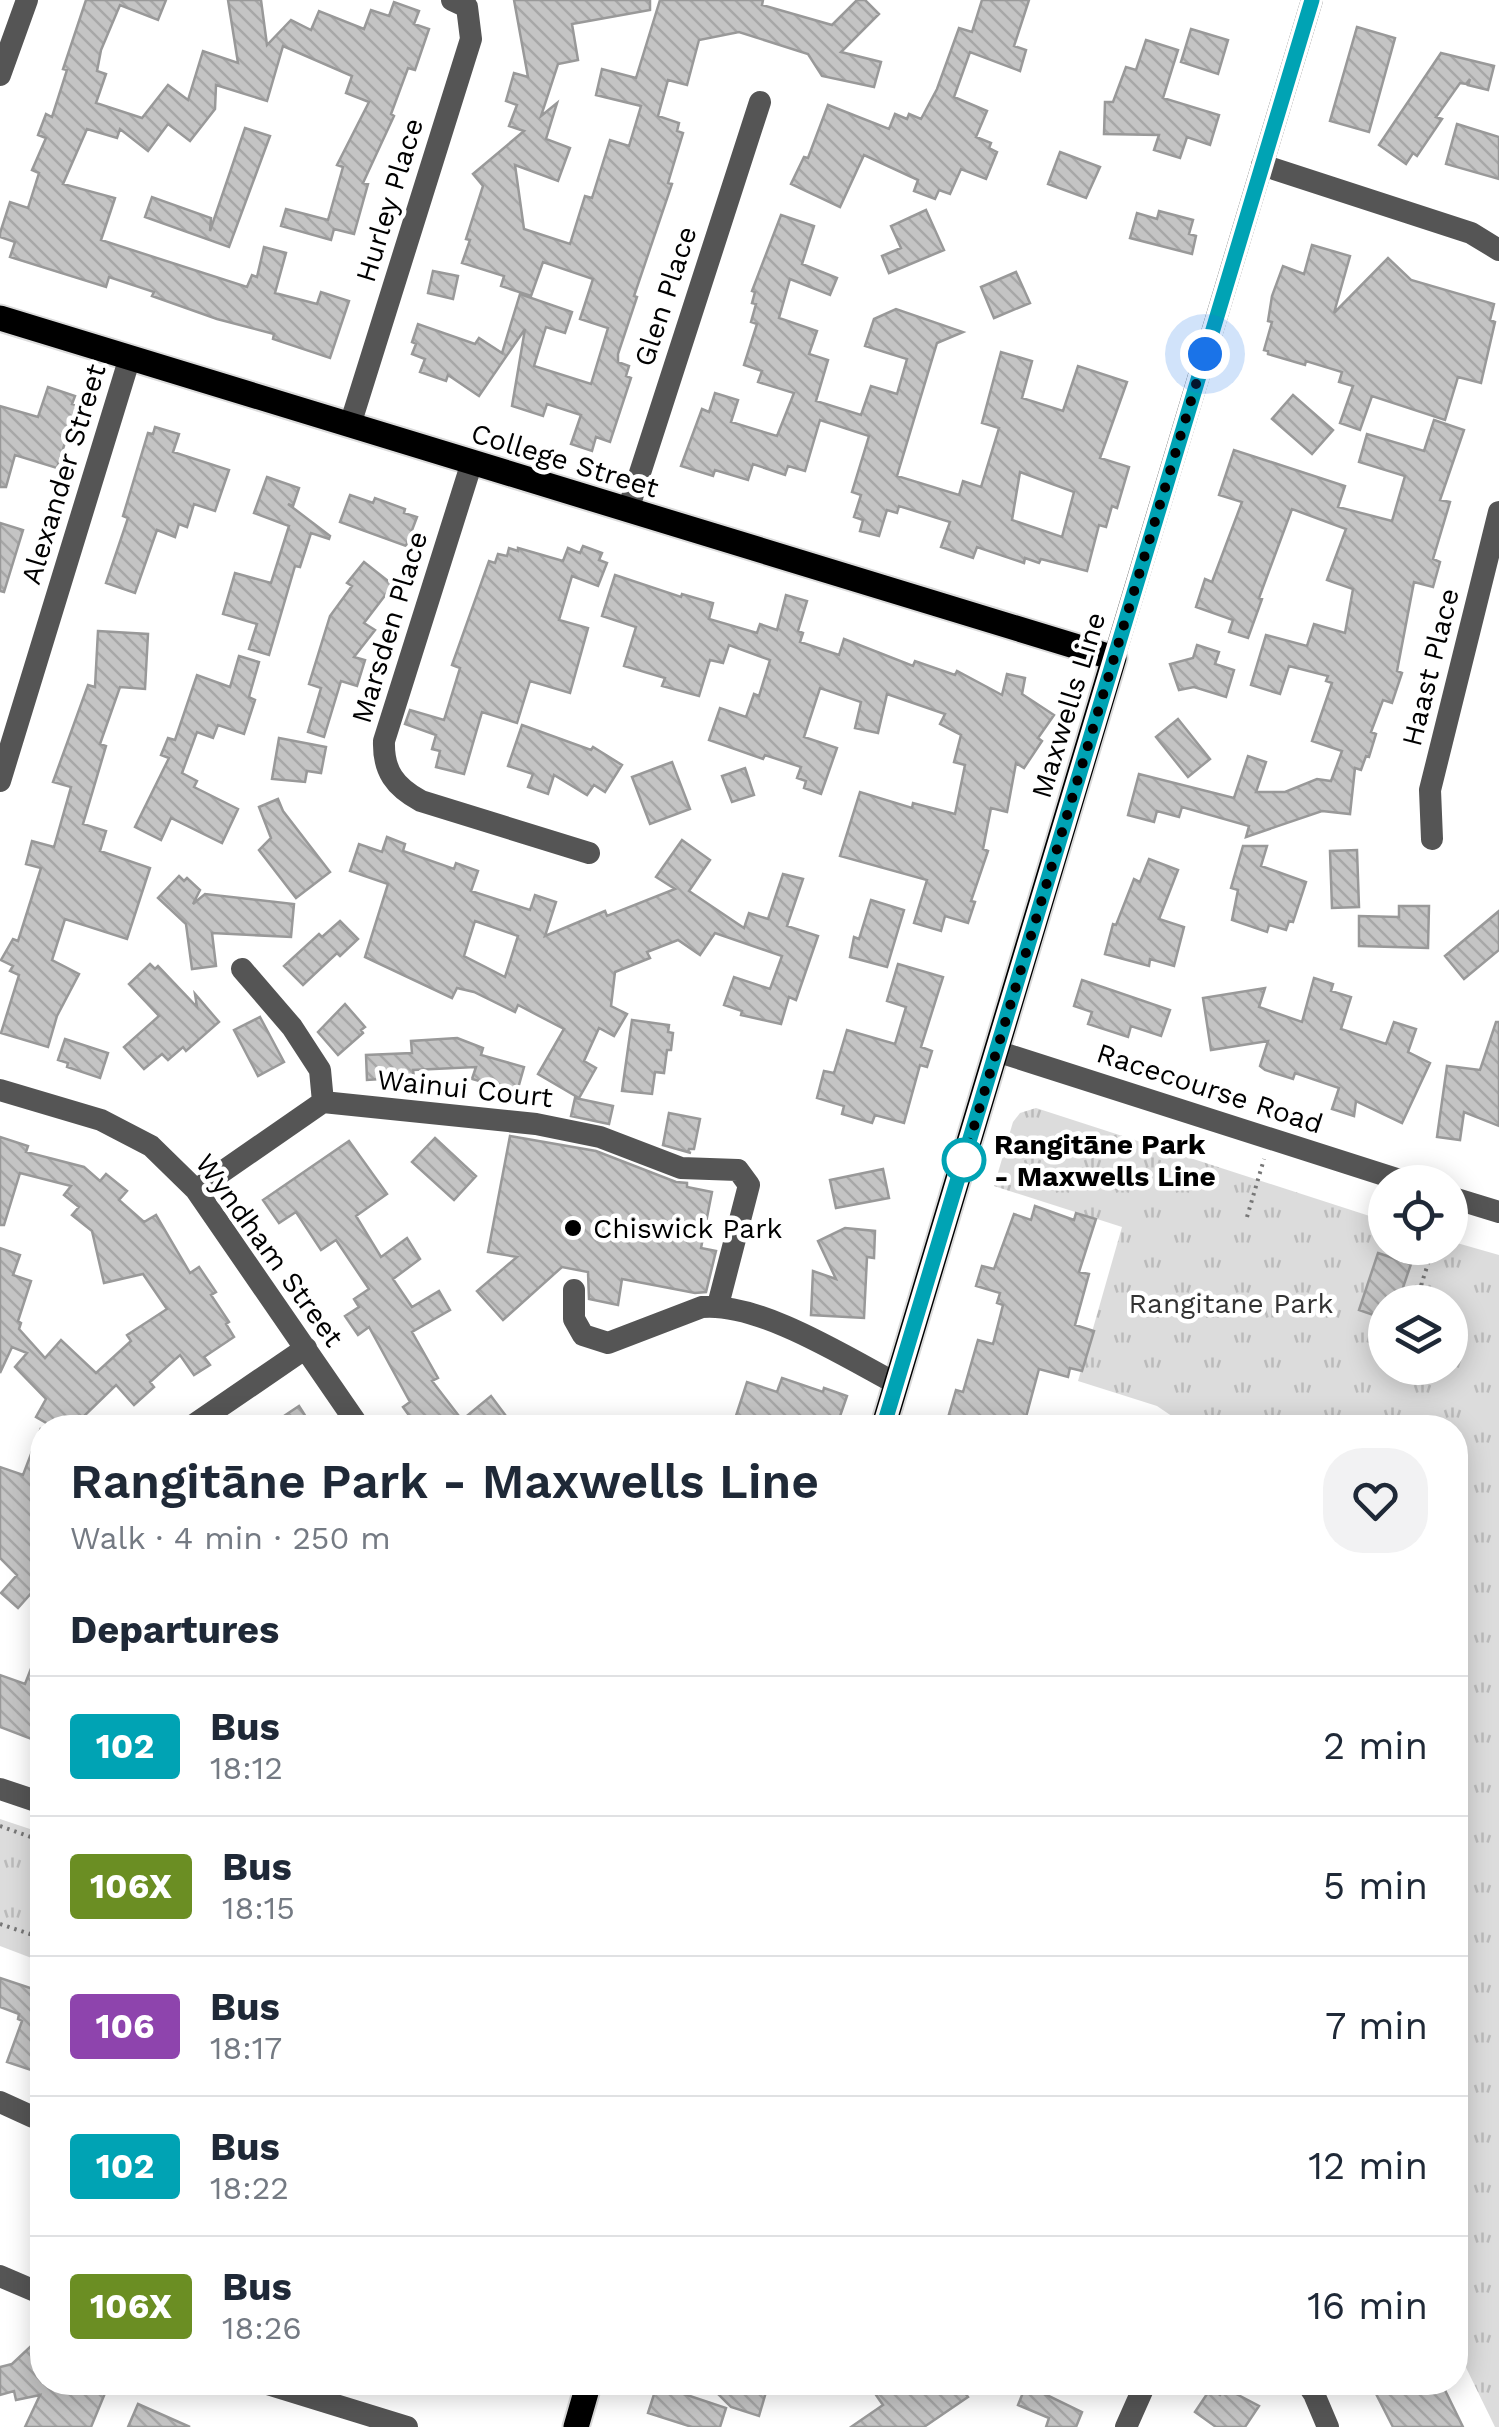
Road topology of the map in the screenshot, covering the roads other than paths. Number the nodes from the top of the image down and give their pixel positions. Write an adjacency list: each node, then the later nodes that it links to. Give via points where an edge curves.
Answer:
1 (27, 0): 4 (street)
2 (452, 0): 10 (street, Hurley Place, via 467,7 471,39)
3 (1312, 0): 6 (street, Maxwells Line)
4 (0, 75)
5 (760, 102): 12 (street, Glen Place)
6 (1262, 165): 7 (street, via 1472,233); 14 (street, Maxwells Line)
7 (1499, 250)
8 (0, 318): 9 (main road, College Street)
9 (130, 357): 10 (main road, College Street); 15 (street, Alexander Street)
10 (350, 425): 11 (main road, College Street)
11 (472, 462): 12 (main road, College Street); 17 (street, Marsden Place, via 383,759 402,791 421,801)
12 (628, 510): 14 (main road, College Street)
13 (1499, 512): 16 (street, Haast Place, via 1430,790)
14 (1114, 658): 19 (main road, Maxwells Line)
15 (0, 780)
16 (1432, 839)
17 (588, 853)
18 (242, 968): 21 (street, via 320,1070)
19 (996, 1051): 22 (street, Racecourse Road); 29 (main road, Maxwells Line)
20 (0, 1090): 23 (street, Wyndham Street, via 101,1120 151,1146)
21 (323, 1102): 23 (street); 27 (street, Wainui Court, via 536,1124 600,1137 681,1168 738,1170 749,1185)
22 (1368, 1170)
23 (196, 1190): 28 (street, Wyndham Street)
24 (1468, 1202): 25 (street)
25 (1499, 1212)
26 (574, 1290): 27 (street, via 574,1319 583,1335 608,1343)
27 (718, 1305): 29 (street, via 789,1328)
28 (306, 1348): 30 (street); 31 (street, Wyndham Street)
29 (897, 1384): 32 (main road, Maxwells Line)
30 (207, 1415)
31 (351, 1415)
32 (887, 1415)
33 (0, 1789): 34 (street)
34 (30, 1799)
35 (0, 2102): 36 (street)
36 (30, 2115)
37 (0, 2276): 38 (street)
38 (30, 2289)
39 (303, 2395): 43 (street)
40 (585, 2395): 44 (main road)
41 (1137, 2395): 45 (street)
42 (1312, 2395): 46 (street)
43 (407, 2427)
44 (576, 2427)
45 (1126, 2427)
46 (1328, 2427)

